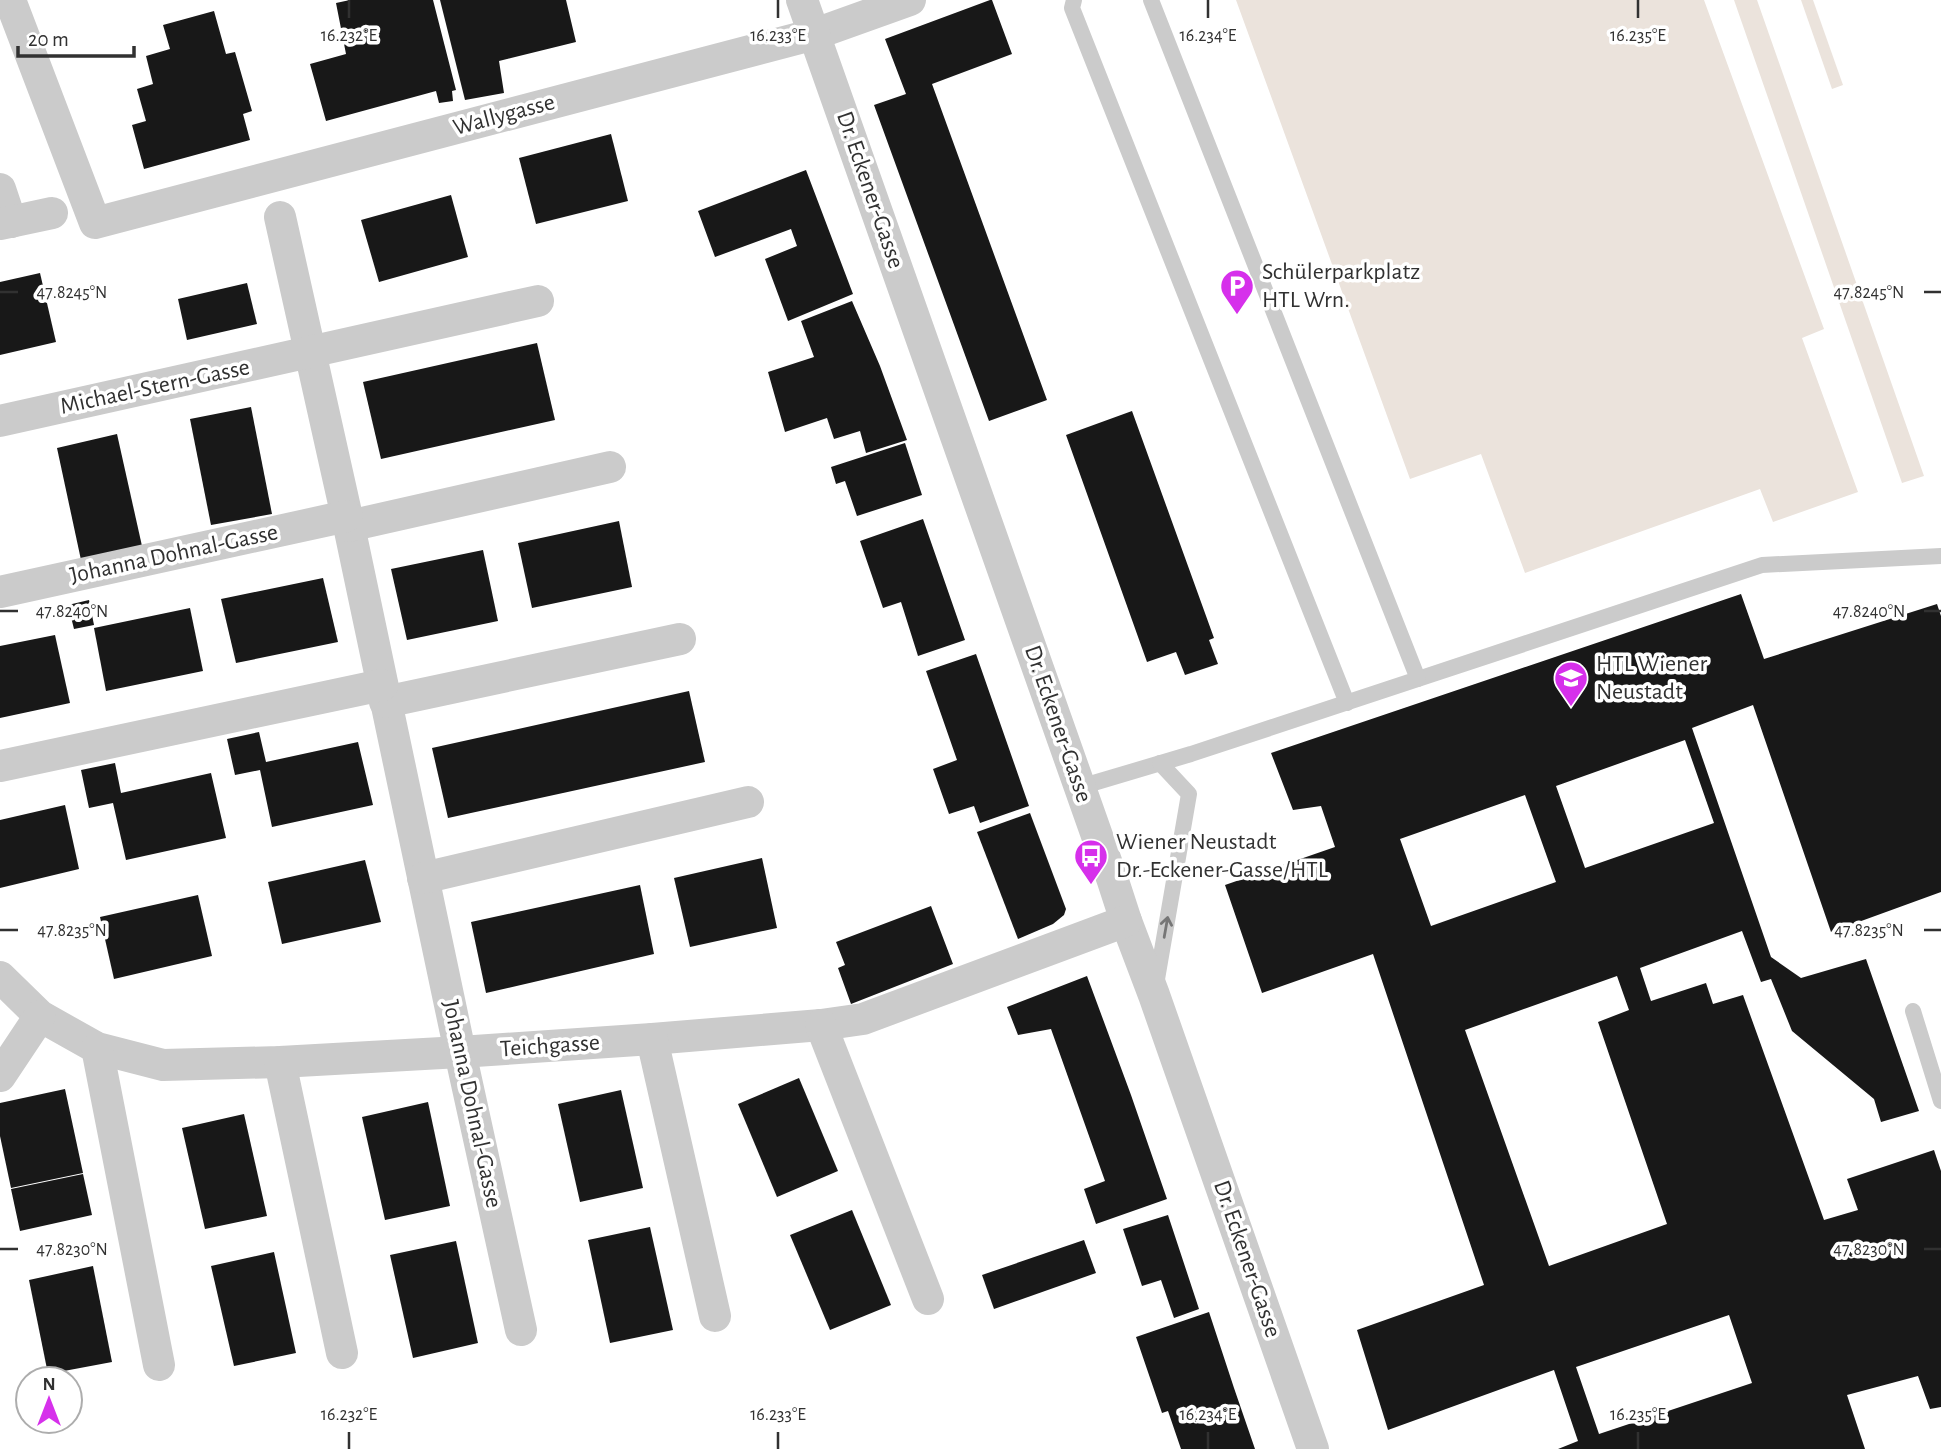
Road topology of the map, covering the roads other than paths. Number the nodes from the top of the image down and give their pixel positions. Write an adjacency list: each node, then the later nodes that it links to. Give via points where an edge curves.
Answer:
1 (10, 0): 6 (street, Wallygasse, via 95,223)
2 (802, 0): 6 (street, Dr. Eckener-Gasse)
3 (910, 0): 6 (street, Wallygasse)
4 (1074, 0): 21 (lane, via 1072,8)
5 (1151, 0): 19 (lane)
6 (815, 34): 24 (street, Dr. Eckener-Gasse)
7 (0, 189): 10 (street)
8 (52, 213): 10 (street)
9 (280, 217): 12 (street, Johanna Dohnal-Gasse)
10 (6, 223)
11 (538, 301): 12 (street)
12 (309, 352): 13 (street, Michael-Stern-Gasse); 15 (street, Johanna Dohnal-Gasse)
13 (0, 421)
14 (610, 467): 15 (street, Johanna Dohnal-Gasse)
15 (348, 521): 17 (street, Johanna Dohnal-Gasse); 20 (street, Johanna Dohnal-Gasse)
16 (1941, 556): 19 (lane, via 1762,565)
17 (0, 592)
18 (680, 639): 20 (street)
19 (1418, 679): 21 (lane)
20 (384, 693): 23 (street); 26 (street, Johanna Dohnal-Gasse)
21 (1347, 703): 22 (lane)
22 (1160, 764): 24 (lane); 29 (lane, one-way to 22, via 1189,794)
23 (0, 766)
24 (1080, 787): 27 (street, Dr. Eckener-Gasse)
25 (748, 802): 26 (street)
26 (423, 878): 35 (street, Johanna Dohnal-Gasse)
27 (1126, 921): 29 (street, Dr. Eckener-Gasse); 32 (street, Teichgasse, via 863,1019)
28 (0, 976): 31 (street, Teichgasse)
29 (1154, 995): 44 (street, Dr. Eckener-Gasse)
30 (1913, 1011): 38 (lane)
31 (40, 1016): 34 (street, Teichgasse); 37 (street)
32 (821, 1025): 33 (street, Teichgasse); 39 (street)
33 (652, 1039): 35 (street, Teichgasse); 40 (street)
34 (97, 1048): 36 (street, Teichgasse, via 163,1065); 43 (street)
35 (460, 1052): 36 (street, Teichgasse); 41 (street, Johanna Dohnal-Gasse)
36 (280, 1062): 42 (street)
37 (0, 1076)
38 (1941, 1101)
39 (928, 1299)
40 (715, 1316)
41 (521, 1330)
42 (342, 1353)
43 (159, 1365)
44 (1313, 1449)

